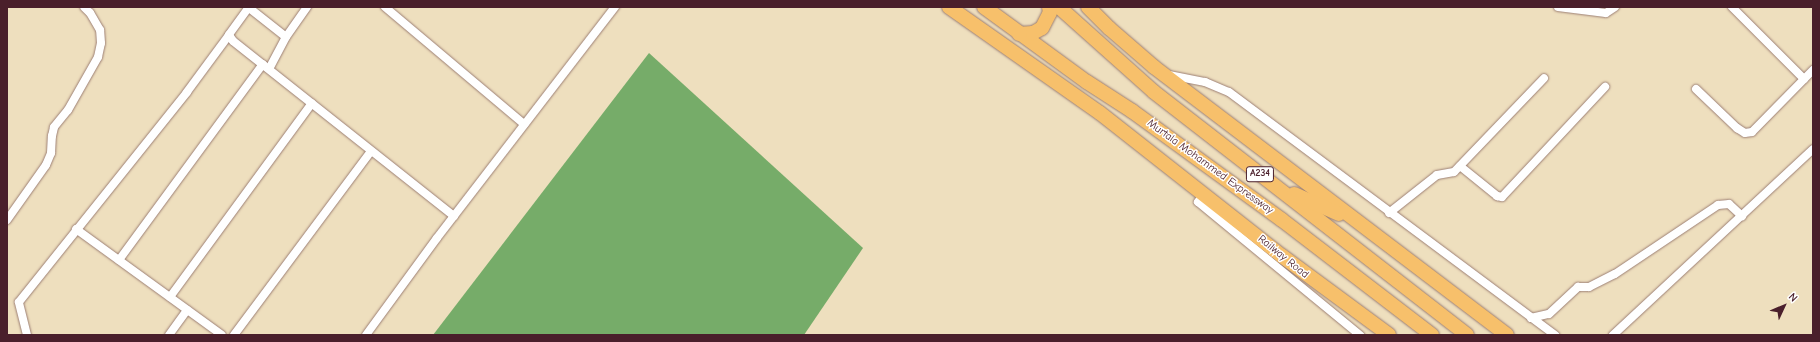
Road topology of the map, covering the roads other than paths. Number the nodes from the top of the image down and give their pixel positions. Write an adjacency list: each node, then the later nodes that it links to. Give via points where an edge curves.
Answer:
1 (84, 7): 35 (street, via 100,30 101,44 98,57 71,105 54,127 51,153 46,165)
2 (248, 7): 15 (street); 16 (street)
3 (307, 7): 16 (street)
4 (385, 7): 26 (street)
5 (615, 7): 26 (street)
6 (949, 7): 31 (highway, Murtala Mohammed Expressway, via 1100,113)
7 (984, 7): 14 (highway, Murtala Mohammed Expressway / A234)
8 (1049, 7): 14 (highway, via 1050,12 1042,28 1033,33)
9 (1059, 7): 18 (highway, Murtala Mohammed Expressway / A234)
10 (1088, 7): 20 (highway)
11 (1558, 7): 12 (street, via 1606,13)
12 (1615, 7)
13 (1732, 7): 22 (street)
14 (1019, 34): 41 (highway, Murtala Mohammed Expressway / A234, via 1132,111 1282,220)
15 (229, 35): 17 (street); 37 (street, via 187,92)
16 (286, 37): 17 (street)
17 (266, 67): 25 (street); 38 (street)
18 (1128, 69): 20 (highway); 30 (highway, Murtala Mohammed Expressway / A234)
19 (1813, 70): 22 (street)
20 (1164, 74): 32 (street, via 1205,82 1229,92); 36 (highway)
21 (1544, 78): 29 (street)
22 (1804, 79): 24 (street, via 1752,132 1745,133)
23 (1605, 87): 29 (street, via 1502,197 1497,196)
24 (1696, 89)
25 (312, 103): 28 (street); 39 (street)
26 (524, 124): 33 (street)
27 (1813, 149): 34 (street)
28 (371, 151): 33 (street); 46 (street)
29 (1460, 166): 32 (street, via 1454,172 1437,175)
30 (1274, 186): 36 (highway); 52 (highway, Murtala Mohammed Expressway / A234)
31 (1204, 194): 48 (street, Railway Road, via 1198,202); 49 (highway, Murtala Mohammed Expressway)
32 (1389, 212): 42 (street)
33 (454, 216): 47 (street)
34 (1742, 216): 42 (street, via 1729,204 1718,205 1615,274 1589,287 1578,287 1549,314); 55 (street)
35 (7, 220)
36 (1360, 223): 53 (highway)
37 (76, 229): 38 (street); 43 (street, via 18,302)
38 (119, 260): 39 (street)
39 (170, 297): 40 (street)
40 (187, 310): 44 (street); 45 (street)
41 (1405, 314): 50 (highway); 51 (highway, Murtala Mohammed Expressway / A234)
42 (1531, 318): 54 (street)
43 (26, 335)
44 (169, 335)
45 (222, 335)
46 (234, 335)
47 (366, 335)
48 (1360, 335)
49 (1389, 335)
50 (1420, 335)
51 (1432, 335)
52 (1467, 335)
53 (1507, 335)
54 (1555, 335)
55 (1613, 335)

